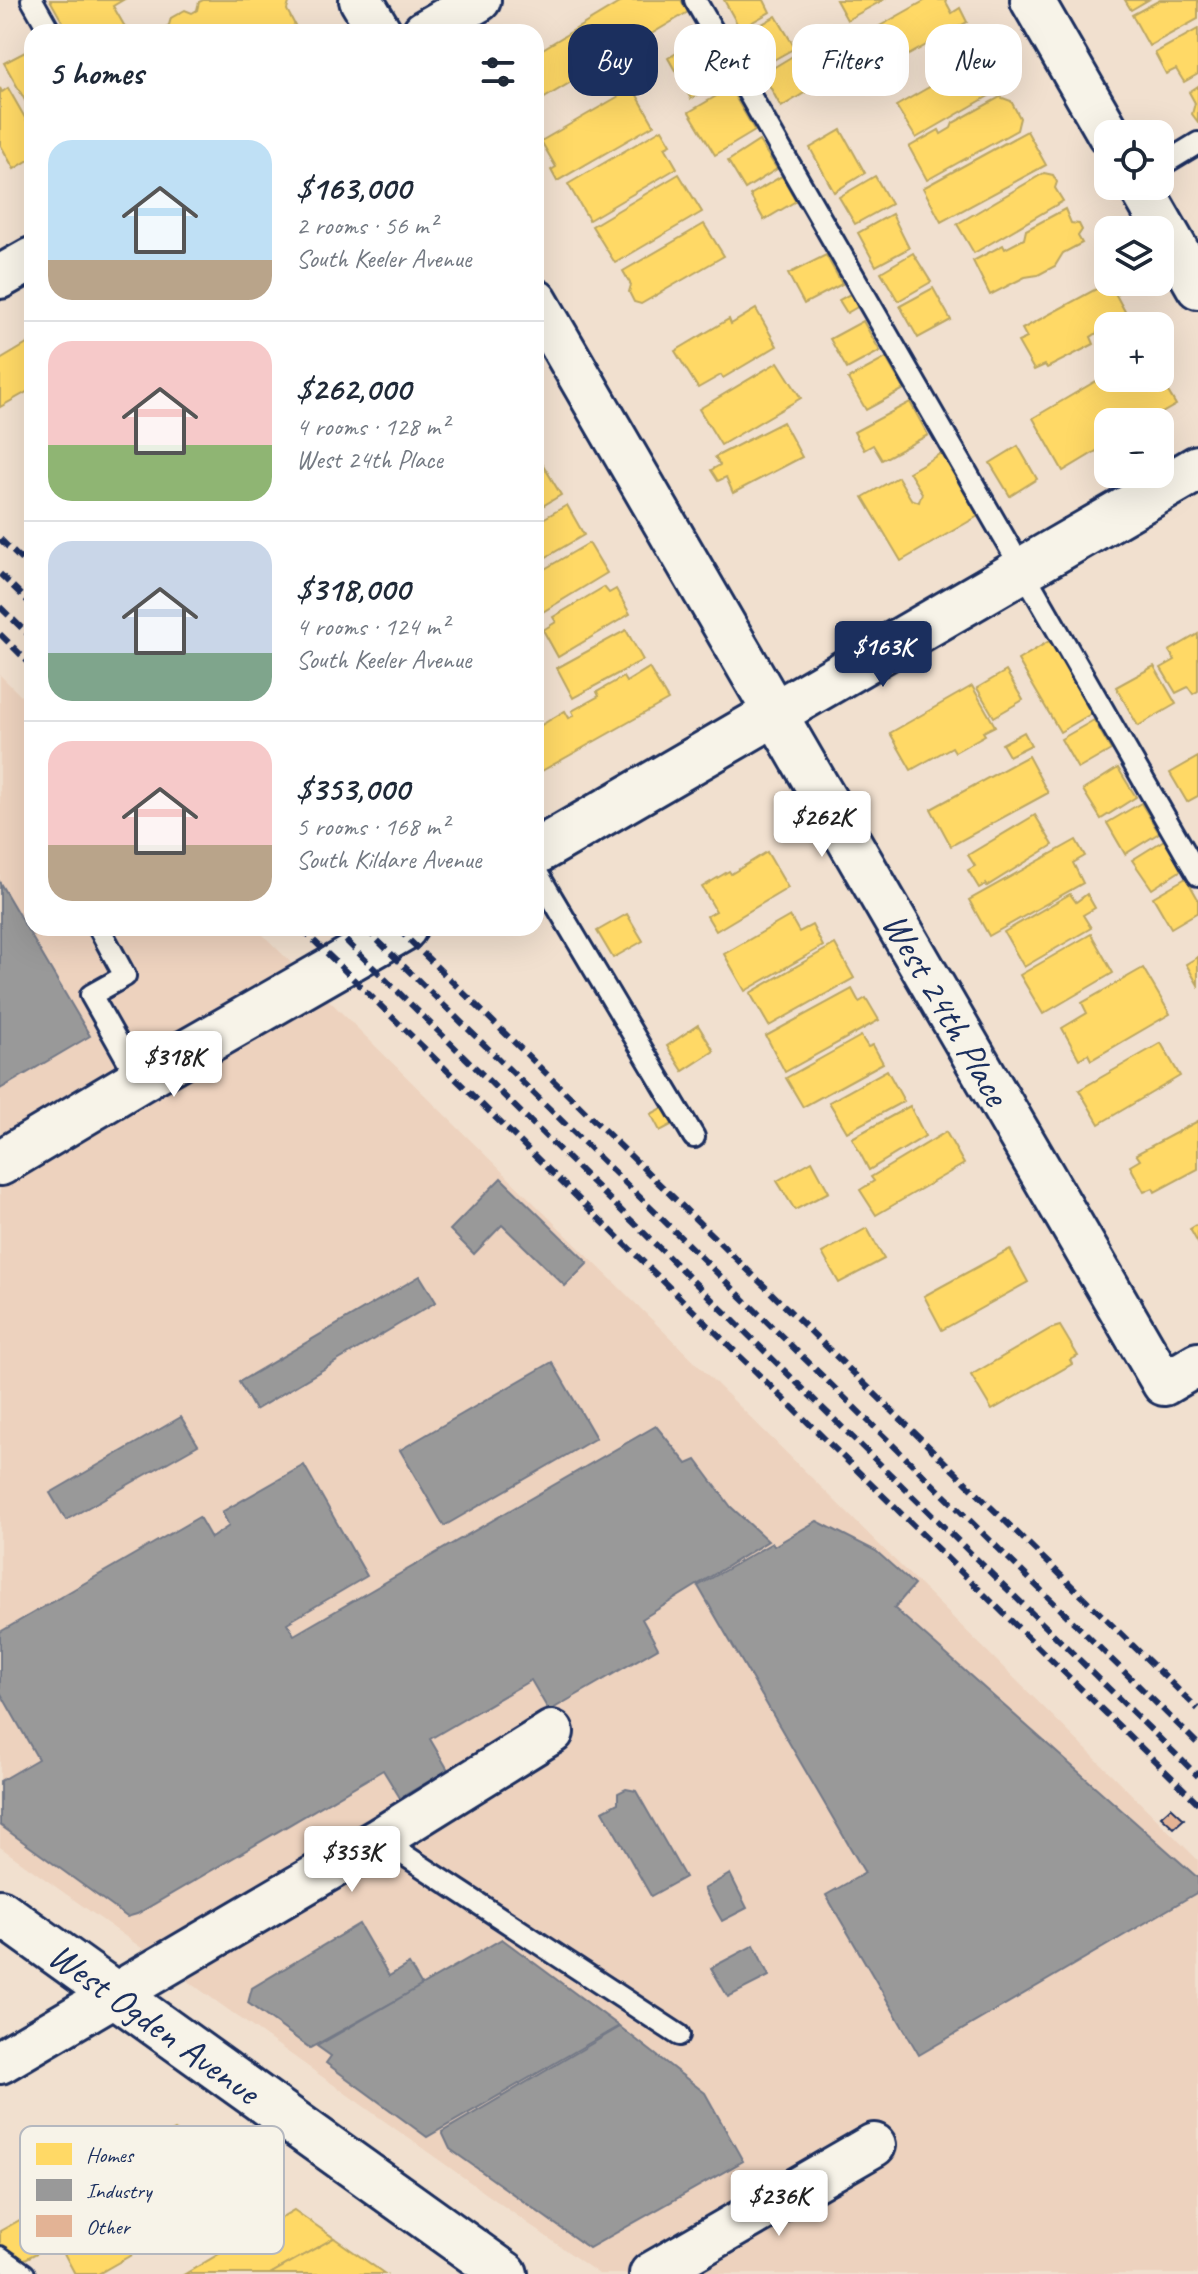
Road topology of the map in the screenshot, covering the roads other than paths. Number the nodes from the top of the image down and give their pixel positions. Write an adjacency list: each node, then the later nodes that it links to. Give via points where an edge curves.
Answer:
1 (32, 0): 6 (lane)
2 (361, 0): 7 (street)
3 (479, 0): 8 (street)
4 (695, 0): 18 (lane)
5 (1032, 0): 9 (street)
6 (46, 24)
7 (375, 24)
8 (438, 24)
9 (1101, 120)
10 (1198, 143): 11 (lane)
11 (1174, 158)
12 (1148, 200): 15 (street)
13 (24, 264): 14 (street)
14 (0, 277)
15 (1198, 287)
16 (544, 315): 19 (street, West 24th Place)
17 (1198, 468): 18 (street)
18 (1022, 569): 19 (street); 21 (lane)
19 (775, 712): 20 (street); 28 (street, West 24th Place)
20 (544, 847)
21 (1198, 875)
22 (544, 884): 26 (lane)
23 (103, 936): 25 (lane, via 125,976 91,995)
24 (390, 936): 25 (street)
25 (139, 1080): 27 (street)
26 (694, 1137)
27 (0, 1163)
28 (1181, 1374)
29 (552, 1732): 30 (street)
30 (380, 1839): 32 (street); 33 (lane)
31 (0, 1912): 32 (street, West Ogden Avenue)
32 (115, 1994): 34 (street); 38 (street, West Ogden Avenue)
33 (679, 2035)
34 (0, 2062)
35 (874, 2145): 39 (street)
36 (0, 2257): 37 (lane)
37 (24, 2274)
38 (505, 2274)
39 (651, 2274)

